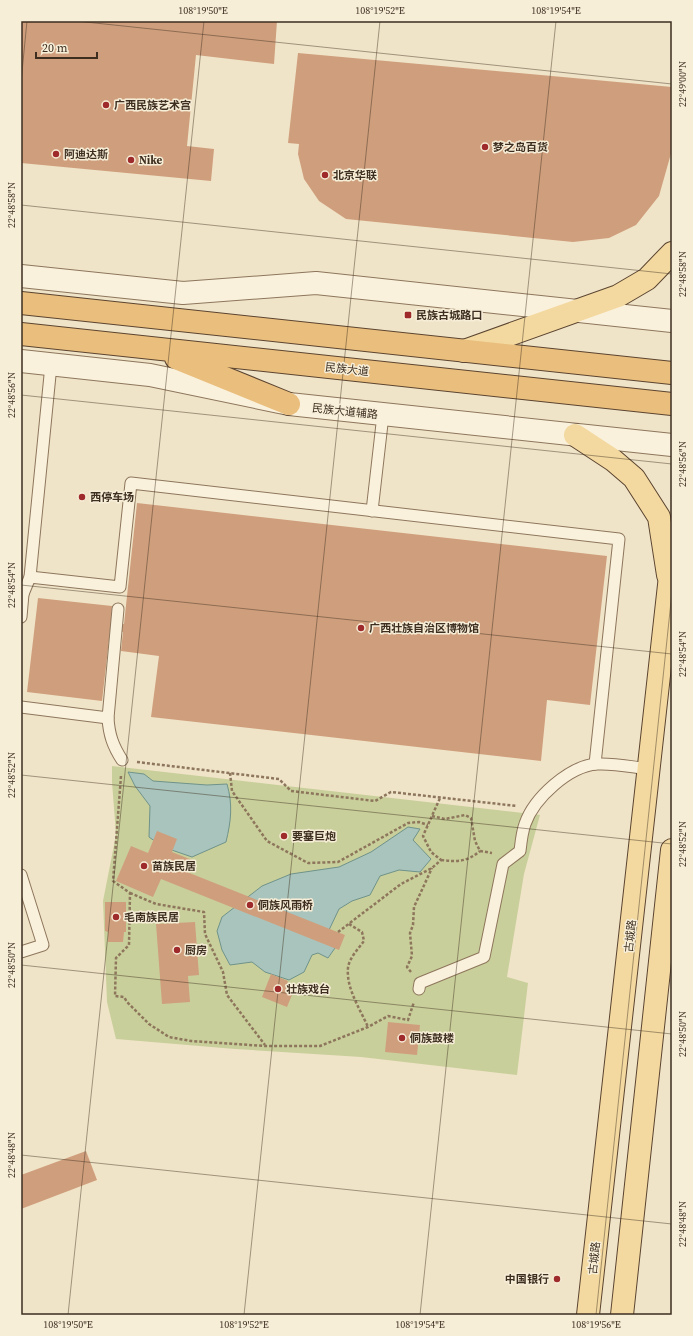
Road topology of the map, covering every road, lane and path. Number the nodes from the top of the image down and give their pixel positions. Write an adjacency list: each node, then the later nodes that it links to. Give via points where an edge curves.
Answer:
1 (672, 253): 4 (main road, via 647,279 618,296)
2 (21, 276): 4 (street, via 183,293 316,283)
3 (21, 303): 8 (highway)
4 (574, 311): 5 (street); 8 (main road)
5 (672, 321)
6 (21, 334): 7 (highway, 民族大道)
7 (153, 348): 12 (highway); 13 (highway, 民族大道)
8 (464, 351): 11 (highway)
9 (21, 362): 10 (street, 民族大道辅路)
10 (51, 365): 12 (street, 民族大道辅路, via 150,376); 19 (lane)
11 (672, 374)
12 (289, 404): 14 (street, 民族大道辅路)
13 (672, 404)
14 (383, 415): 15 (street, 民族大道辅路); 17 (lane)
15 (575, 435): 16 (street, 民族大道辅路); 20 (main road, via 613,460 634,478 659,516)
16 (672, 445)
17 (372, 511): 19 (lane, via 131,483 120,587); 27 (lane, via 620,539)
18 (672, 558): 20 (main road, 古城路)
19 (30, 577): 21 (lane)
20 (669, 583): 28 (main road, 古城路)
21 (22, 594): 23 (lane)
22 (118, 610): 25 (lane)
23 (21, 617)
24 (21, 707): 25 (lane)
25 (108, 718): 26 (lane, via 109,735)
26 (122, 760): 29 (path); 40 (path, via 113,881)
27 (595, 764): 28 (lane); 31 (lane, via 579,767 562,777)
28 (649, 769): 47 (main road, 古城路)
29 (230, 773): 30 (path, via 279,779 291,791 375,801 390,792); 33 (path, via 234,795 267,841 308,863 338,862 408,823 419,822)
30 (440, 798): 31 (path); 32 (path)
31 (535, 808): 36 (lane, via 525,824 520,851)
32 (432, 816): 33 (path); 35 (path, via 445,819 465,815 471,818 475,841)
33 (428, 825): 37 (path, via 423,836 431,852)
34 (672, 850): 48 (main road)
35 (480, 851): 36 (path); 37 (path, via 472,858 460,862)
36 (513, 856): 44 (lane, via 502,864 484,957)
37 (440, 860): 38 (path)
38 (432, 868): 41 (path, via 402,884); 44 (path, via 414,907 410,932 412,956 407,967)
39 (21, 874): 43 (lane, via 43,945)
40 (130, 893): 46 (path, via 156,904 204,912 205,934 223,972 228,996); 46 (path, via 129,946 116,958 116,996 124,997 149,1024 169,1036 191,1041)
41 (349, 924): 42 (path); 45 (path, via 362,932 364,941 348,967 350,985)
42 (338, 932)
43 (21, 952)
44 (419, 986): 45 (path, via 408,1020 388,1016)
45 (368, 1027): 46 (path, via 320,1046)
46 (265, 1046)
47 (588, 1315)
48 (622, 1315)

